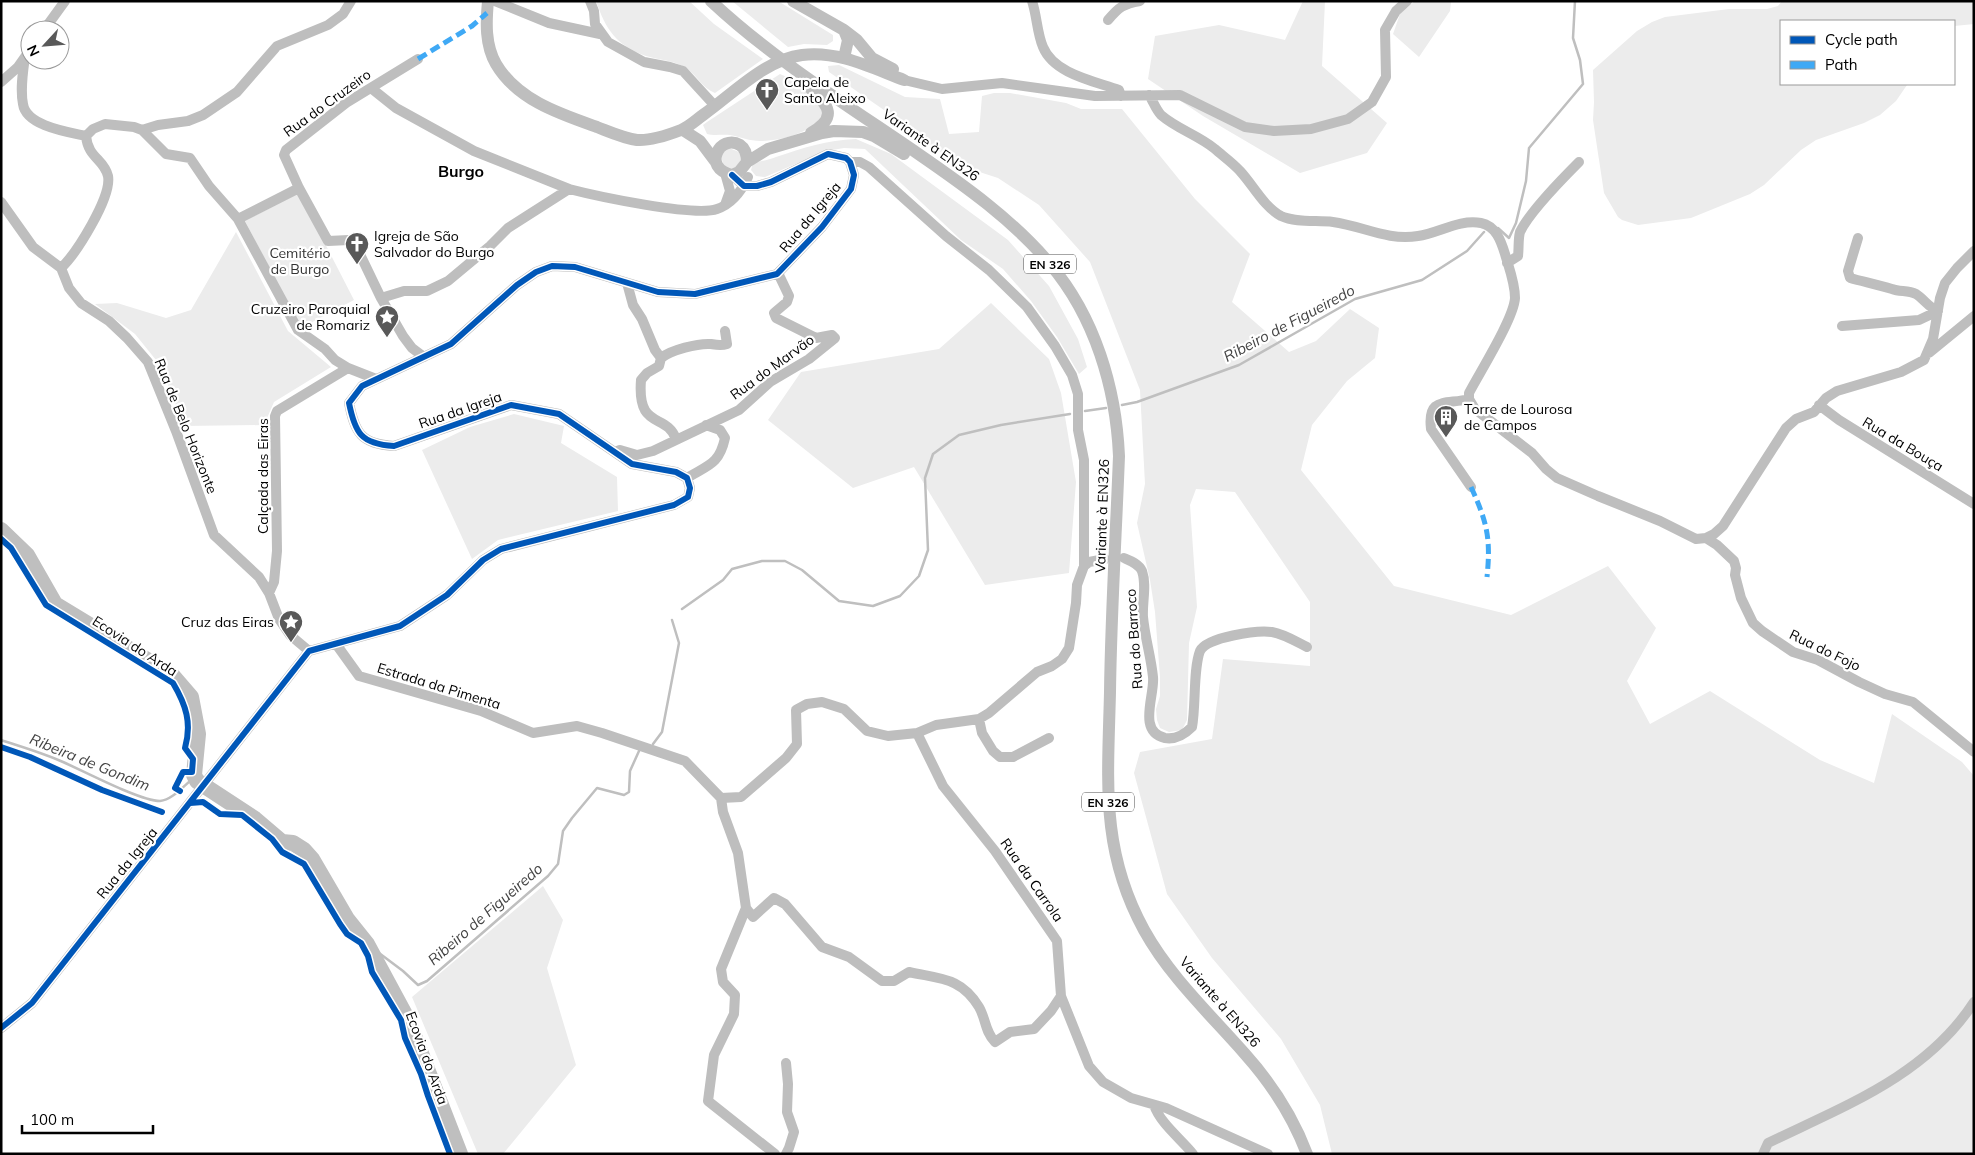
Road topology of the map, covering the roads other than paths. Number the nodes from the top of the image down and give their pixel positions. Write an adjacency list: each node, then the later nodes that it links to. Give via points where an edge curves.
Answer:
1 (65, 1): 11 (street)
2 (351, 1): 26 (street, via 343,14 328,25 277,46 237,92 203,115)
3 (488, 1): 27 (main road, via 488,42 496,63 509,82 534,100 558,113 638,140)
4 (495, 1): 14 (street, via 549,23)
5 (590, 1): 14 (street)
6 (711, 1): 18 (main road, Variante à EN326 / EN 326, via 736,25)
7 (793, 1): 13 (main road)
8 (1032, 1): 24 (street, via 1043,47 1058,66 1119,90)
9 (1140, 1): 12 (street, via 1118,8)
10 (1407, 1): 23 (street, via 1396,11 1385,30 1386,76 1372,102 1348,120 1311,129 1274,131 1245,127 1180,95)
11 (51, 20)
12 (1108, 20)
13 (844, 30): 15 (main road, via 848,40); 20 (main road, via 872,58 893,69)
14 (600, 34): 25 (street, via 644,62 683,71)
15 (839, 57): 20 (main road); 25 (main road, via 803,54 786,58 760,72)
16 (418, 59): 22 (street, Rua do Cruzeiro)
17 (20, 64): 21 (street)
18 (792, 67): 29 (main road, via 828,110 825,123); 37 (main road, Variante à EN326 / EN 326)
19 (26, 70): 28 (street, via 22,104 26,113 47,126)
20 (904, 80): 24 (street, via 942,89 1002,83 1095,96)
21 (1, 82)
22 (371, 88): 40 (street, Rua do Cruzeiro, via 346,103 286,150 284,154); 41 (street, via 396,108 474,151)
23 (1149, 95): 24 (street); 47 (street, via 1159,113 1203,139 1240,171 1271,208 1281,215 1291,219 1350,225 1383,236 1418,236 1465,222 1482,223 1501,239)
24 (1121, 96)
25 (715, 106): 27 (main road)
26 (142, 130): 28 (street, via 134,126 104,124); 44 (street, via 166,154 190,158)
27 (683, 130): 30 (main road)
28 (86, 136): 48 (street, via 87,147 105,169 107,187 94,221)
29 (798, 140): 33 (main road); 37 (main road, via 834,131 863,132 904,154)
30 (700, 141): 31 (main road); 34 (main road)
31 (723, 145): 32 (main road, via 732,143); 34 (main road)
32 (740, 146): 33 (main road); 39 (main road, via 746,153)
33 (768, 149): 39 (main road)
34 (715, 161): 38 (main road)
35 (850, 162): 39 (street, via 828,154 764,185); 49 (street, Rua da Igreja, via 854,175 851,189 822,227); 72 (street, via 860,162 869,167 989,270 1026,307 1072,375 1078,394 1078,430 1084,460)
36 (1579, 162): 47 (street, via 1529,219 1520,233 1518,256)
37 (936, 166): 92 (main road, Variante à EN326 / EN 326, via 994,209 1051,265 1080,308 1095,342 1115,409 1119,456 1110,645 1108,788 1115,857 1127,894 1145,931 1177,978 1246,1054 1279,1098)
38 (728, 174): 39 (main road); 43 (street, via 730,191)
39 (745, 174): 43 (street)
40 (299, 188): 44 (street); 51 (street, via 328,241 349,240 356,246)
41 (570, 189): 43 (street, via 672,208 715,210); 51 (street, via 508,228 448,281 427,291 404,290)
42 (1, 202): 48 (street, Rua de Belo Horizonte, via 33,247)
43 (725, 206)
44 (238, 219): 59 (street, via 298,330)
45 (1858, 238): 52 (street, via 1848,271 1850,278 1914,293)
46 (1974, 251): 52 (street, via 1945,283)
47 (1507, 263): 61 (street, via 1515,300 1508,320 1469,393)
48 (61, 268): 73 (street, Rua de Belo Horizonte, via 69,288 81,303 109,321 148,362 214,535 259,577)
49 (778, 273): 50 (street, Rua da Igreja, via 695,294 658,292); 63 (street, Rua do Marvão, via 789,296 774,313 776,318 816,338 832,335 835,338 809,359 770,382 739,410)
50 (627, 283): 57 (street, Rua da Igreja, via 574,267 552,266 517,285 451,344); 58 (street, via 633,305)
51 (382, 298): 57 (street, via 403,336)
52 (1938, 311): 54 (street, via 1919,320); 56 (street)
53 (1974, 316): 56 (street)
54 (1842, 326)
55 (725, 331): 58 (street, via 727,344 683,348)
56 (1928, 353): 62 (street, via 1912,368 1846,387)
57 (424, 357): 60 (street, Rua da Igreja)
58 (661, 358): 64 (street, via 658,366 641,380 642,403 647,416 673,432)
59 (348, 368): 60 (street); 73 (street, Calçada das Eiras, via 277,411 275,416 277,551 274,582)
60 (376, 379): 65 (street, Rua da Igreja, via 362,386 349,403 353,422 361,437 378,445 394,446 511,405 559,414)
61 (1469, 399): 67 (street, via 1435,406 1430,422); 69 (street, via 1475,409 1532,453 1557,478 1696,539)
62 (1819, 405): 68 (street, Rua da Bouça); 69 (street, via 1814,412 1796,419 1786,428 1723,526)
63 (706, 425): 64 (street, Rua do Marvão); 66 (street, via 720,430 725,438 723,447 718,458)
64 (676, 439): 65 (street, Rua do Marvão, via 653,451 637,454)
65 (615, 452): 66 (street, Rua da Igreja, via 632,464 676,472)
66 (687, 478): 74 (street, via 688,498 674,505 501,548 483,560 447,594 400,626)
67 (1470, 487)
68 (1974, 504)
69 (1706, 538): 80 (street, Rua do Fojo, via 1734,561 1741,598 1762,631 1793,652 1818,660 1886,694 1913,702)
70 (1124, 558): 75 (street, Rua do Barroco, via 1134,562 1144,577 1143,616 1153,678 1149,721 1153,731 1163,738 1184,735 1192,728 1198,662 1201,650 1210,642 1273,632)
71 (1105, 559): 72 (street)
72 (1084, 566): 77 (street, via 1077,585 1069,648 1062,659 1037,672)
73 (269, 593): 76 (street, Rua de Belo Horizonte, via 279,619)
74 (336, 644): 76 (street); 81 (street, Estrada da Pimenta, via 359,676 481,711 533,733 576,726 602,732 684,761)
75 (1307, 647)
76 (309, 651): 85 (street, Rua da Igreja, via 32,1003)
77 (979, 719): 78 (street, via 936,725); 79 (street, via 982,733 1000,757 1013,758)
78 (917, 733): 81 (street, via 888,736 874,733 867,731 844,709 822,702 807,704 796,710 797,744 786,758 741,797); 83 (street, Rua da Carrola, via 943,786 995,851 1057,941)
79 (1049, 738)
80 (1974, 752)
81 (721, 798): 82 (street, via 738,853)
82 (746, 908): 83 (street, via 753,917 774,898 785,904 822,947 849,957 882,982 894,981 909,972 949,980 964,989 979,1008 988,1035 995,1042 1010,1032 1034,1029 1052,1011); 88 (street, via 721,969 723,982 735,995 734,1014 714,1055 708,1101)
83 (1061, 996): 87 (street, Rua da Carrola, via 1089,1066 1103,1082 1131,1098)
84 (1974, 1002): 93 (street, via 1961,1022 1933,1051 1889,1083 1768,1143)
85 (1, 1028)
86 (786, 1063): 89 (street, via 787,1112 794,1132)
87 (1154, 1105): 90 (street); 91 (street, Rua da Carrola)
88 (775, 1154)
89 (786, 1154)
90 (1193, 1154)
91 (1268, 1154)
92 (1307, 1154)
93 (1763, 1154)

